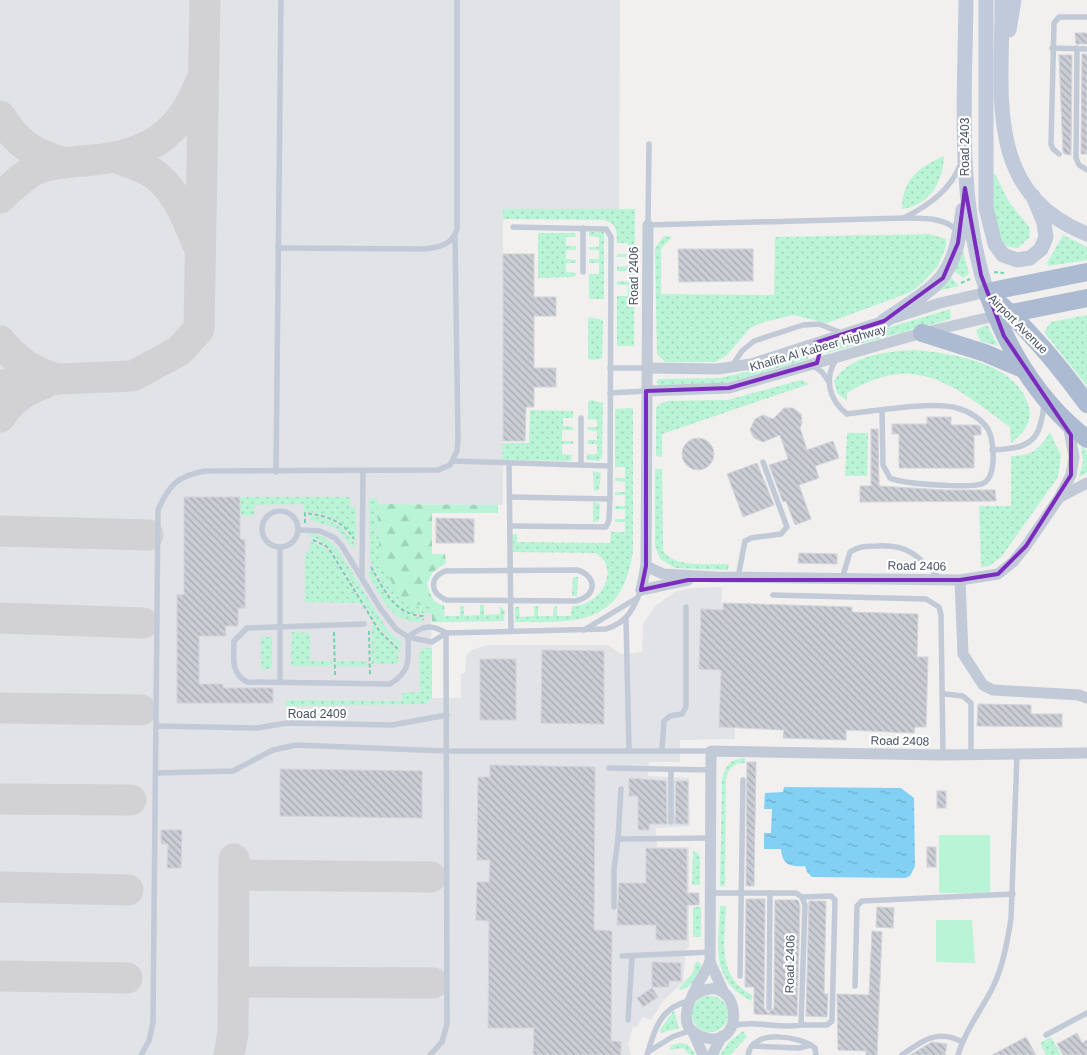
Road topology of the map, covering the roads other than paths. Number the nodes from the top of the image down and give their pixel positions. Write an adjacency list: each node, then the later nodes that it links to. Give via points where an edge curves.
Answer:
1 (281, 0): 25 (lane)
2 (457, 0): 24 (lane, via 457,229)
3 (966, 0): 13 (main road, Road 2403)
4 (986, 0): 17 (main road, via 986,208 994,244 1003,255 1017,260 1030,258 1041,249 1046,237 1044,223)
5 (1002, 0): 11 (main road)
6 (1014, 0): 11 (main road)
7 (1087, 17): 8 (lane, via 1056,20)
8 (1052, 48): 9 (lane); 14 (lane, via 1051,144)
9 (1077, 48): 10 (lane); 15 (lane, via 1076,158)
10 (1087, 49)
11 (1003, 68): 17 (main road, via 1004,136 1010,158)
12 (650, 144): 19 (lane)
13 (964, 154): 16 (main road, Road 2403); 18 (lane, via 948,187)
14 (1059, 154)
15 (1087, 170)
16 (966, 188): 23 (main road); 28 (main road, Road 2403)
17 (1033, 196): 22 (main road, via 1060,220)
18 (904, 218): 19 (lane); 23 (lane, via 937,221 953,226)
19 (648, 225): 38 (street, Road 2406)
20 (513, 227): 21 (lane)
21 (583, 228): 26 (lane); 37 (lane, via 606,229 611,237)
22 (1087, 234)
23 (960, 235): 31 (main road, via 947,272 927,292)
24 (454, 237): 25 (lane, via 442,246 426,249); 51 (lane, via 458,439)
25 (278, 248): 57 (lane)
26 (583, 272)
27 (1087, 272): 28 (main road)
28 (984, 283): 30 (main road, Airport Avenue); 31 (street, Khalifa Al Kabeer Highway, via 965,297)
29 (1087, 298): 30 (main road)
30 (1003, 314): 32 (street, Khalifa Al Kabeer Highway); 40 (main road, Airport Avenue, via 1011,351); 45 (main road, Airport Avenue, via 1061,368)
31 (884, 320): 33 (street, Khalifa Al Kabeer Highway)
32 (922, 333): 35 (street, Khalifa Al Kabeer Highway); 40 (main road, via 985,353)
33 (844, 334): 34 (street, Khalifa Al Kabeer Highway); 39 (lane, via 819,324 794,327 754,341)
34 (815, 343): 36 (street, via 820,351); 39 (street, Khalifa Al Kabeer Highway)
35 (838, 356): 36 (street, Khalifa Al Kabeer Highway); 41 (lane, via 831,369)
36 (814, 364): 41 (lane); 42 (street, Khalifa Al Kabeer Highway, via 729,388)
37 (610, 368): 38 (lane); 43 (lane)
38 (647, 368): 39 (street, Khalifa Al Kabeer Highway); 42 (street, Road 2406)
39 (730, 368)
40 (1023, 370): 44 (main road, Airport Avenue)
41 (830, 382): 46 (lane, via 833,400 848,414)
42 (646, 392): 43 (lane); 65 (street, Road 2406)
43 (610, 393): 55 (lane)
44 (1042, 394): 48 (main road, Airport Avenue); 50 (lane, via 1041,425 1033,440 1015,449)
45 (1087, 404)
46 (882, 411): 50 (lane, via 940,406 958,408 974,416 987,429); 50 (lane, via 882,465 890,478 897,482 984,484 991,475)
47 (582, 418): 54 (lane)
48 (1068, 424): 49 (main road, Airport Avenue); 60 (street, via 1074,457)
49 (1087, 439)
50 (992, 450)
51 (453, 461): 53 (lane); 56 (lane, via 438,470)
52 (763, 462): 69 (lane, via 787,527 781,534 745,541)
53 (509, 464): 54 (lane); 59 (lane)
54 (581, 465): 55 (lane)
55 (610, 466): 61 (lane)
56 (363, 471): 57 (lane); 67 (lane)
57 (276, 472): 88 (lane, via 205,471 189,474 166,492 157,521)
58 (1087, 483): 60 (street)
59 (510, 497): 61 (lane); 62 (lane)
60 (1059, 498): 72 (street, via 1026,546 1006,568 984,578)
61 (610, 499): 62 (lane, via 606,527)
62 (510, 526): 66 (lane)
63 (302, 530): 64 (lane, via 295,541); 64 (lane, via 292,515 281,510 270,513 263,522 262,534 269,544); 67 (lane, via 320,531 335,538)
64 (280, 548): 79 (lane)
65 (646, 566): 68 (street, Road 2406, via 663,574); 73 (street, Road 2406)
66 (511, 570): 75 (lane); 75 (lane, via 445,571 438,574 433,582 433,590 438,597 446,600); 75 (lane, via 577,570 590,578 592,586 584,599)
67 (362, 577): 83 (lane, via 396,629)
68 (716, 577): 69 (street, Road 2406); 73 (street, Road 2406, via 680,581)
69 (738, 577): 70 (street, Road 2406)
70 (842, 579): 71 (street, Road 2406); 71 (lane, via 850,552 864,546 893,545 915,554)
71 (942, 580): 72 (street, Road 2406)
72 (960, 580): 86 (street, Road 2406, via 963,654 983,685 993,690)
73 (639, 594): 77 (lane); 80 (lane)
74 (773, 596): 85 (lane, via 926,599 933,602 941,615)
75 (511, 601): 81 (lane)
76 (686, 607): 89 (lane, via 686,707 682,714 664,721)
77 (626, 619): 80 (lane, via 606,630); 90 (lane)
78 (364, 624): 79 (lane)
79 (280, 626): 84 (lane); 84 (lane, via 247,628 239,634 234,640 234,671 247,682)
80 (584, 630): 81 (lane)
81 (511, 631): 82 (lane)
82 (446, 633): 83 (lane, via 432,642); 83 (lane, via 425,626); 87 (lane)
83 (408, 637): 84 (lane, via 408,668 390,684)
84 (280, 682)
85 (944, 694): 95 (lane, via 963,696 971,703); 96 (lane)
86 (1087, 698)
87 (447, 714): 88 (lane, Road 2409, via 392,725); 91 (lane)
88 (157, 726): 100 (lane)
89 (662, 749): 90 (lane); 92 (lane)
90 (628, 750): 91 (lane)
91 (446, 751): 100 (lane, via 296,745 273,750 233,770); 130 (lane, via 446,1024 442,1042)
92 (712, 751): 96 (street, Road 2408); 98 (street)
93 (1018, 754): 94 (street, Road 2408); 95 (street, Road 2408); 109 (lane)
94 (1087, 754)
95 (971, 755): 96 (street, Road 2408)
96 (943, 756)
97 (609, 768): 99 (lane)
98 (712, 770): 99 (lane); 104 (street)
99 (672, 771): 103 (lane)
100 (156, 773): 129 (lane, via 153,1022 149,1041)
101 (743, 780): 107 (lane)
102 (621, 789): 105 (lane)
103 (671, 822)
104 (712, 838): 105 (lane); 106 (street)
105 (618, 839): 111 (lane)
106 (712, 893): 107 (lane); 114 (street)
107 (742, 893): 108 (lane); 115 (lane)
108 (770, 893): 110 (lane, via 796,893); 119 (lane)
109 (1012, 894): 116 (lane, via 862,901 857,906); 127 (lane, via 1010,927 1001,967)
110 (802, 897): 122 (lane, Road 2406, via 805,905); 122 (lane, via 831,896 835,900 832,1021 827,1025)
111 (614, 906)
112 (622, 956): 113 (lane)
113 (632, 956): 114 (lane); 121 (lane)
114 (711, 957): 117 (street); 118 (street)
115 (740, 976)
116 (855, 986)
117 (724, 994): 118 (street, via 707,990); 123 (street, via 734,1010)
118 (691, 999): 124 (street, via 686,1016); 128 (lane, via 675,1006 660,1019)
119 (769, 1008)
120 (1087, 1013): 125 (lane)
121 (628, 1020)
122 (801, 1024): 123 (lane, via 748,1022)
123 (732, 1026): 126 (street)
124 (692, 1031): 126 (street, via 707,1039); 128 (lane, via 672,1037); 131 (street)
125 (1046, 1035)
126 (722, 1036): 132 (street)
127 (962, 1042): 135 (lane, via 939,1035); 136 (lane)
128 (647, 1054)
129 (141, 1055)
130 (430, 1055)
131 (703, 1055)
132 (712, 1055)
133 (748, 1055): 134 (lane, via 752,1046 799,1048 811,1045)
134 (816, 1055)
135 (902, 1055)
136 (958, 1055)

